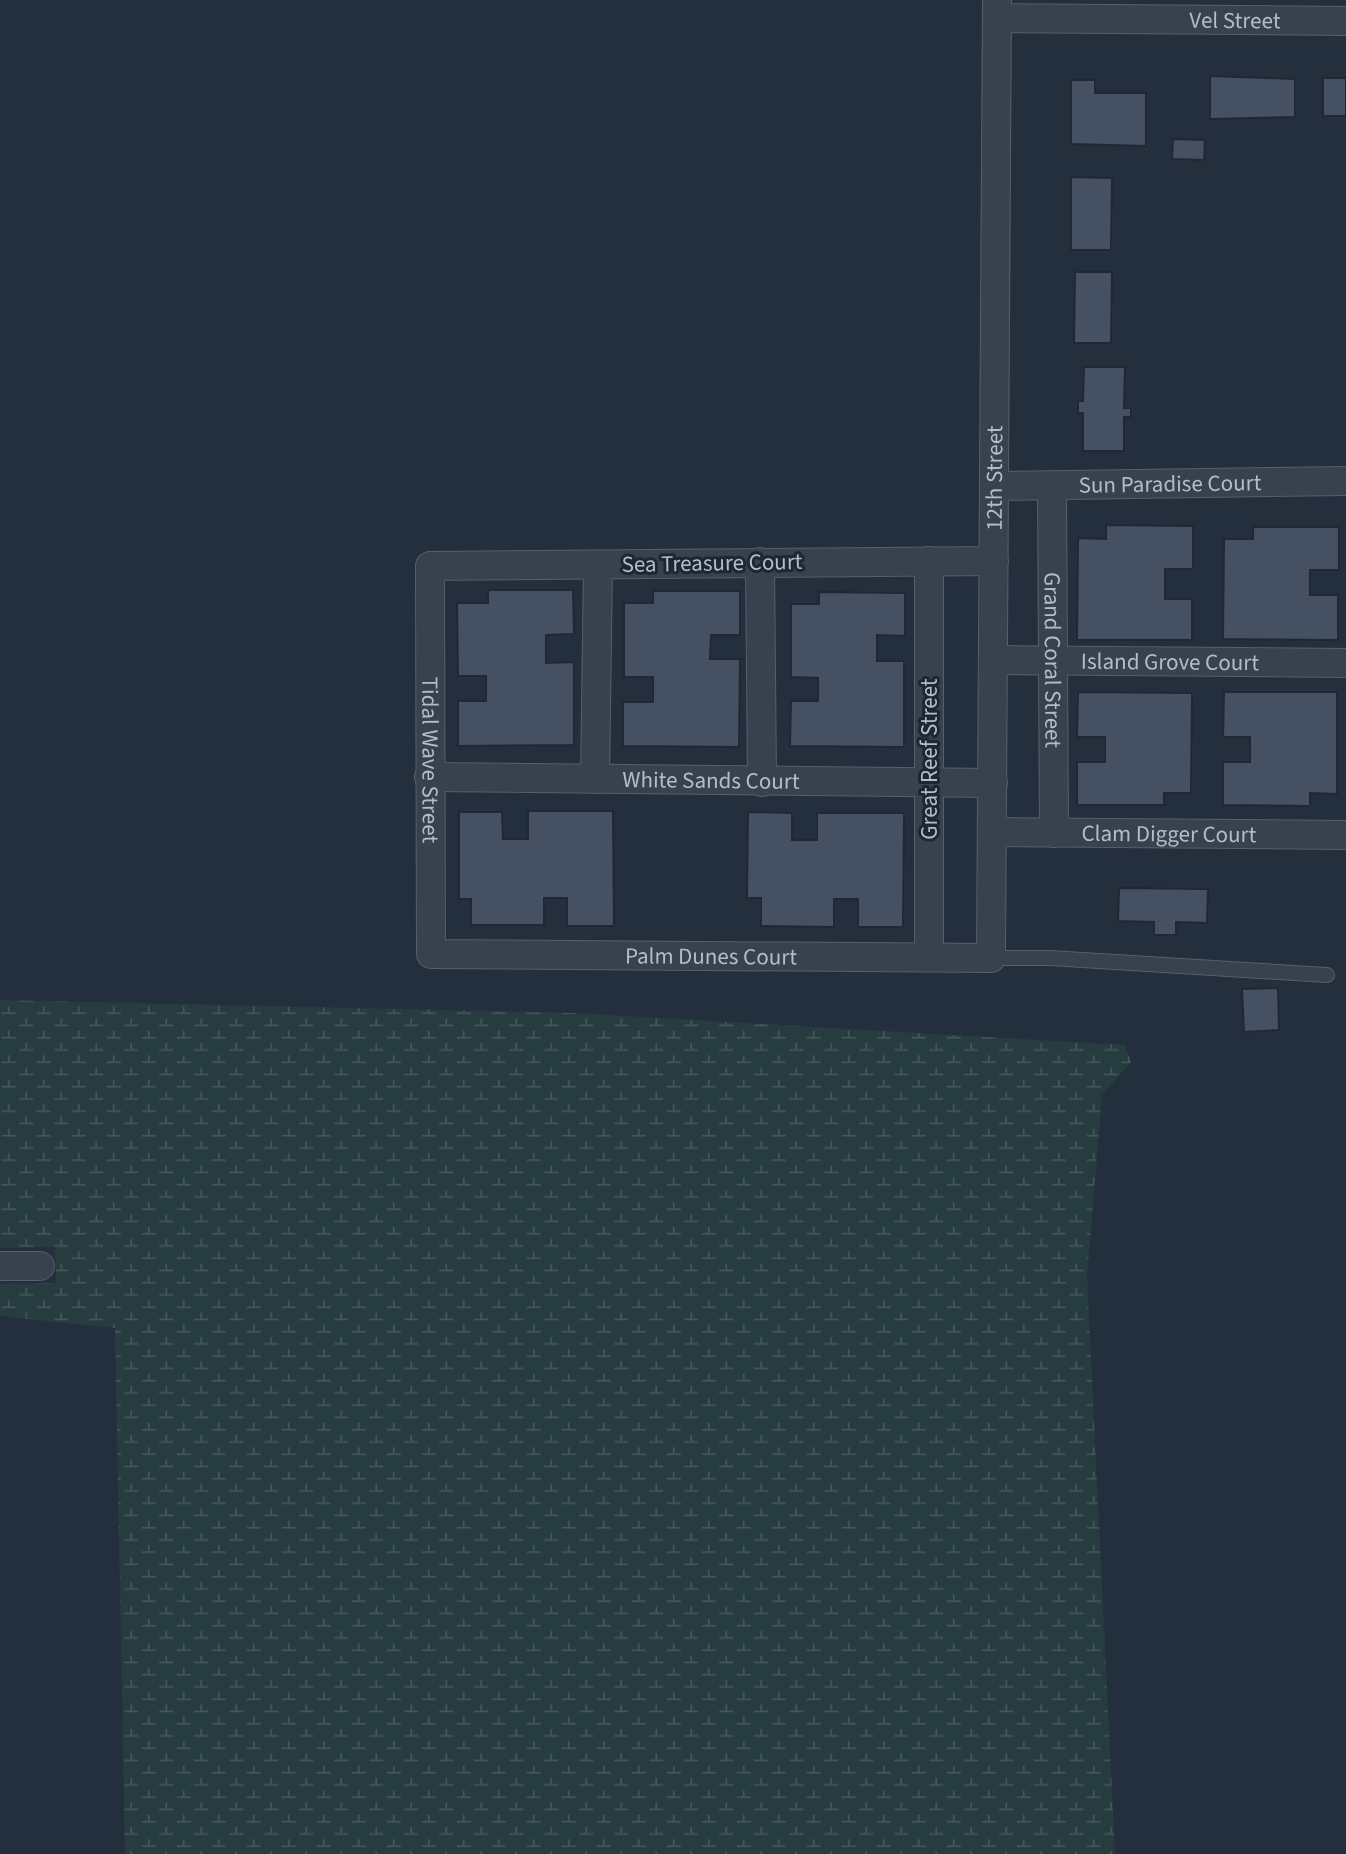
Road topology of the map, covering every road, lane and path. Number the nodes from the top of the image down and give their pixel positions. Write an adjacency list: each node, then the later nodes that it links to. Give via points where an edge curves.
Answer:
1 (997, 9): 2 (street, Vel Street); 4 (street, 12th Street)
2 (1346, 21)
3 (1346, 481): 5 (street, Sun Paradise Court)
4 (995, 486): 5 (street, Sun Paradise Court); 7 (street, 12th Street)
5 (1052, 487): 12 (street, Grand Coral Street)
6 (929, 561): 7 (street, Sea Treasure Court); 8 (street, Sea Treasure Court); 18 (street, Great Reef Street)
7 (994, 561): 11 (street, 12th Street)
8 (760, 562): 9 (street, Sea Treasure Court); 16 (street)
9 (598, 565): 10 (street, Sea Treasure Court); 15 (street)
10 (430, 566): 14 (street, Tidal Wave Street)
11 (993, 660): 12 (street, Island Grove Court); 17 (street, 12th Street)
12 (1053, 660): 13 (street, Island Grove Court); 20 (street, Grand Coral Street)
13 (1346, 663)
14 (429, 777): 15 (street, White Sands Court); 22 (street, Tidal Wave Street)
15 (595, 779): 16 (street, White Sands Court)
16 (762, 782): 18 (street, White Sands Court)
17 (992, 783): 18 (street, White Sands Court); 19 (street, 12th Street)
18 (928, 785): 23 (street, Great Reef Street)
19 (992, 832): 20 (street, Clam Digger Court); 24 (street, 12th Street)
20 (1054, 833): 21 (street, Clam Digger Court)
21 (1346, 835)
22 (431, 954): 23 (street, Palm Dunes Court)
23 (929, 957): 24 (street, Palm Dunes Court)
24 (991, 958): 25 (lane)
25 (1327, 975)
26 (0, 1266): 27 (street)
27 (40, 1266)

